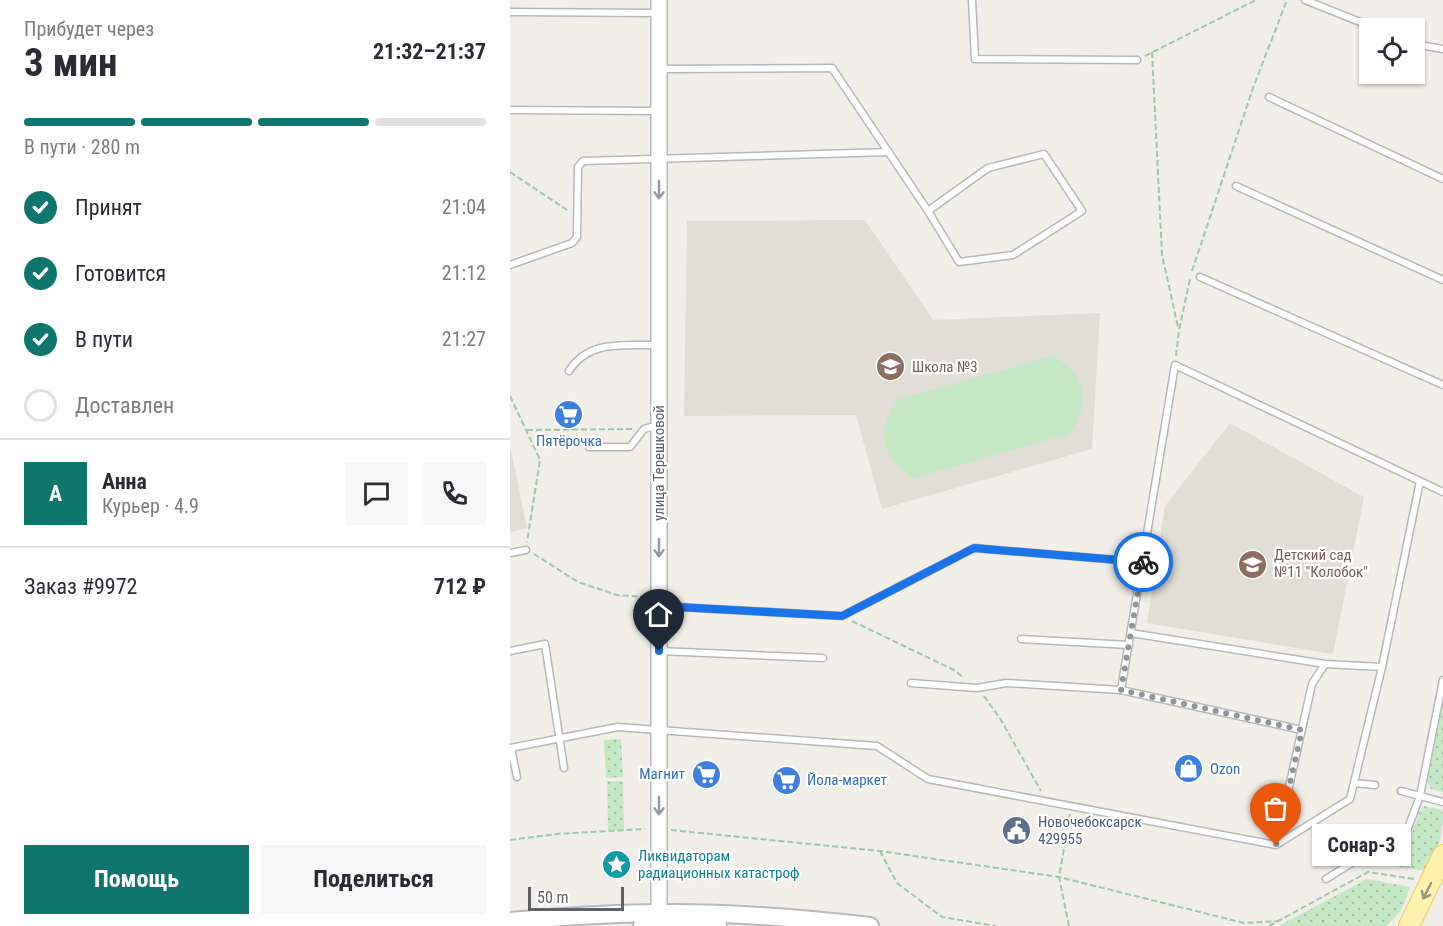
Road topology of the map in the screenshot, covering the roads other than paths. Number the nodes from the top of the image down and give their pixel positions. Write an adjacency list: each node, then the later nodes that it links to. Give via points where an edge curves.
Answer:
1 (972, 0): 8 (lane, via 975,59)
2 (1305, 0): 5 (lane)
3 (659, 6): 4 (lane); 9 (street, улица Терешковой)
4 (510, 12)
5 (1359, 21)
6 (1425, 46): 7 (lane)
7 (1443, 49)
8 (1137, 60)
9 (659, 69): 12 (street, улица Терешковой); 13 (lane, via 832,68)
10 (1269, 97): 15 (lane)
11 (510, 110): 12 (lane)
12 (659, 111): 14 (street, улица Терешковой)
13 (889, 152): 14 (lane); 17 (lane)
14 (659, 160): 18 (lane, via 583,161 578,167 577,237 572,243); 21 (street, улица Терешковой, one-way to 21)
15 (1443, 179)
16 (1236, 186): 20 (lane)
17 (928, 211): 17 (lane, via 959,262 1013,255 1082,211 1044,154 988,168)
18 (510, 266)
19 (1200, 277): 23 (lane)
20 (1443, 280)
21 (658, 345): 22 (lane, via 590,350); 24 (street, улица Терешковой)
22 (569, 371)
23 (1443, 385)
24 (659, 425): 25 (lane, via 644,429 630,447); 31 (street, улица Терешковой, one-way to 31)
25 (589, 447)
26 (1420, 482): 27 (lane); 30 (lane, via 1175,365); 39 (lane)
27 (1443, 492)
28 (526, 550): 29 (lane)
29 (510, 554)
30 (1143, 562): 31 (lane, via 974,548 842,616); 32 (lane)
31 (659, 602): 36 (street, улица Терешковой)
32 (1131, 633): 34 (lane); 38 (lane)
33 (1021, 639): 34 (lane)
34 (1129, 645): 42 (lane)
35 (510, 651): 45 (lane, via 545,644)
36 (659, 651): 37 (lane); 43 (street, улица Терешковой)
37 (824, 658)
38 (1325, 664): 39 (lane); 44 (lane, via 1312,684)
39 (1382, 667): 49 (lane)
40 (1443, 680): 52 (lane)
41 (911, 683): 42 (lane, via 977,688 1006,683)
42 (1121, 690): 44 (lane)
43 (659, 729): 45 (lane, via 618,727); 54 (lane, via 877,746 928,779); 57 (street, улица Терешковой, one-way to 57)
44 (1302, 730): 54 (lane)
45 (559, 738): 46 (lane); 47 (lane)
46 (511, 748): 48 (lane)
47 (564, 768)
48 (517, 777)
49 (1354, 783): 50 (lane); 54 (lane, via 1350,799)
50 (1376, 785)
51 (1401, 791): 52 (lane)
52 (1420, 796): 53 (lane); 56 (lane, via 1408,828)
53 (1443, 802)
54 (1276, 845)
55 (1443, 855): 62 (main road, one-way to 62)
56 (1326, 879)
57 (659, 919): 58 (main road, via 574,916); 59 (main road); 60 (main road)
58 (510, 921)
59 (717, 923): 61 (main road, via 807,919)
60 (642, 926)
61 (870, 926)
62 (1409, 926)

